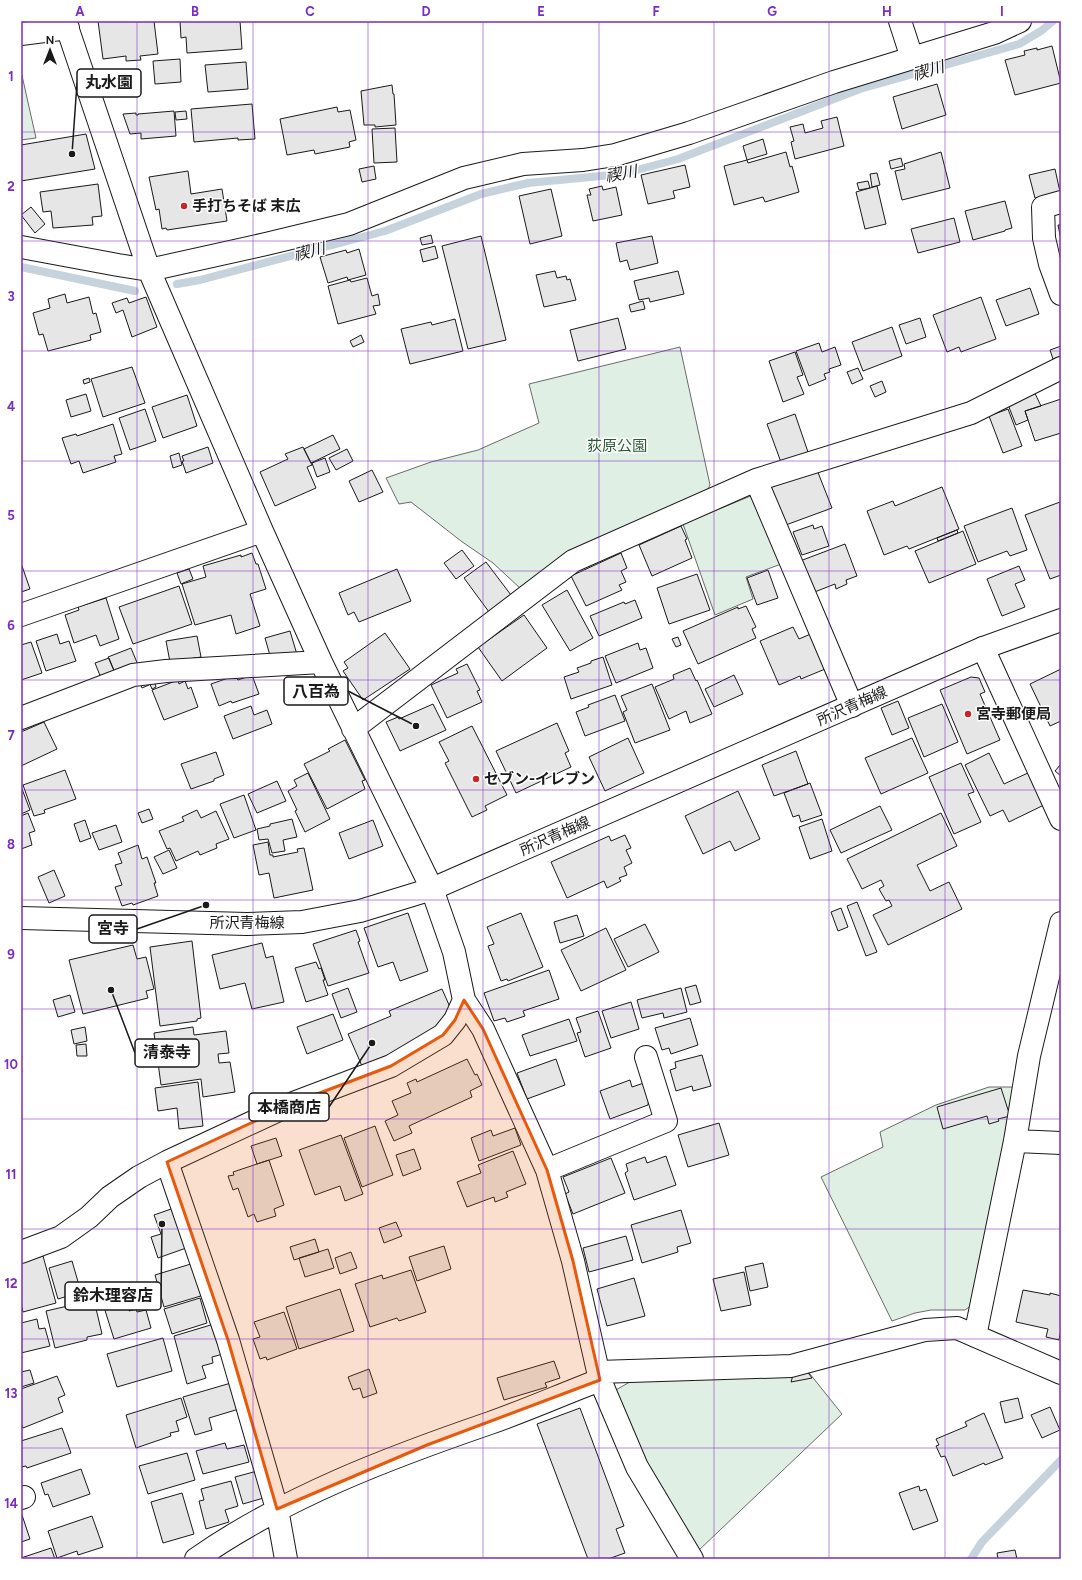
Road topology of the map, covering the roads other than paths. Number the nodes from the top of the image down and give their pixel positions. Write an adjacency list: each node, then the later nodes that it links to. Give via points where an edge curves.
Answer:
1 (900, 21): 5 (street)
2 (1020, 21): 5 (street, via 994,33)
3 (66, 25): 4 (street); 8 (street)
4 (21, 34)
5 (912, 58): 8 (street, via 834,82 689,134 615,155 523,164 464,178 349,224)
6 (1061, 202): 9 (street, via 1043,206 1044,238)
7 (21, 247): 8 (street)
8 (149, 270): 12 (street)
9 (1061, 294)
10 (1061, 368): 11 (street, via 971,413)
11 (756, 480): 17 (street); 19 (street, via 573,561)
12 (262, 531): 13 (street); 16 (street)
13 (21, 615)
14 (1061, 620): 15 (street, 所沢青梅線)
15 (983, 648): 17 (street, 所沢青梅線); 20 (street)
16 (321, 662): 18 (street, via 133,675); 19 (street)
17 (852, 706): 21 (street, 所沢青梅線)
18 (21, 718)
19 (353, 729): 21 (street)
20 (1061, 819)
21 (432, 889): 22 (street, 所沢青梅線, via 360,911 302,922 247,924); 24 (street, via 454,952)
22 (21, 918)
23 (1061, 924): 26 (street, via 1029,1056)
24 (464, 1000): 28 (street, via 455,1020 443,1036 391,1066 296,1102); 29 (street, via 483,1030)
25 (646, 1057): 29 (street, via 666,1121)
26 (1016, 1141): 27 (street); 31 (street)
27 (1061, 1143)
28 (167, 1162): 30 (street, via 110,1197 61,1238); 34 (street, via 228,1340)
29 (547, 1170): 33 (street, via 573,1261)
30 (21, 1252)
31 (975, 1336): 32 (street); 33 (street, via 957,1328 925,1330 791,1366)
32 (1061, 1373)
33 (599, 1376): 34 (street, via 490,1423 353,1474); 37 (street, via 637,1467)
34 (277, 1509): 35 (street); 36 (street)
35 (196, 1559)
36 (286, 1559)
37 (692, 1559)

